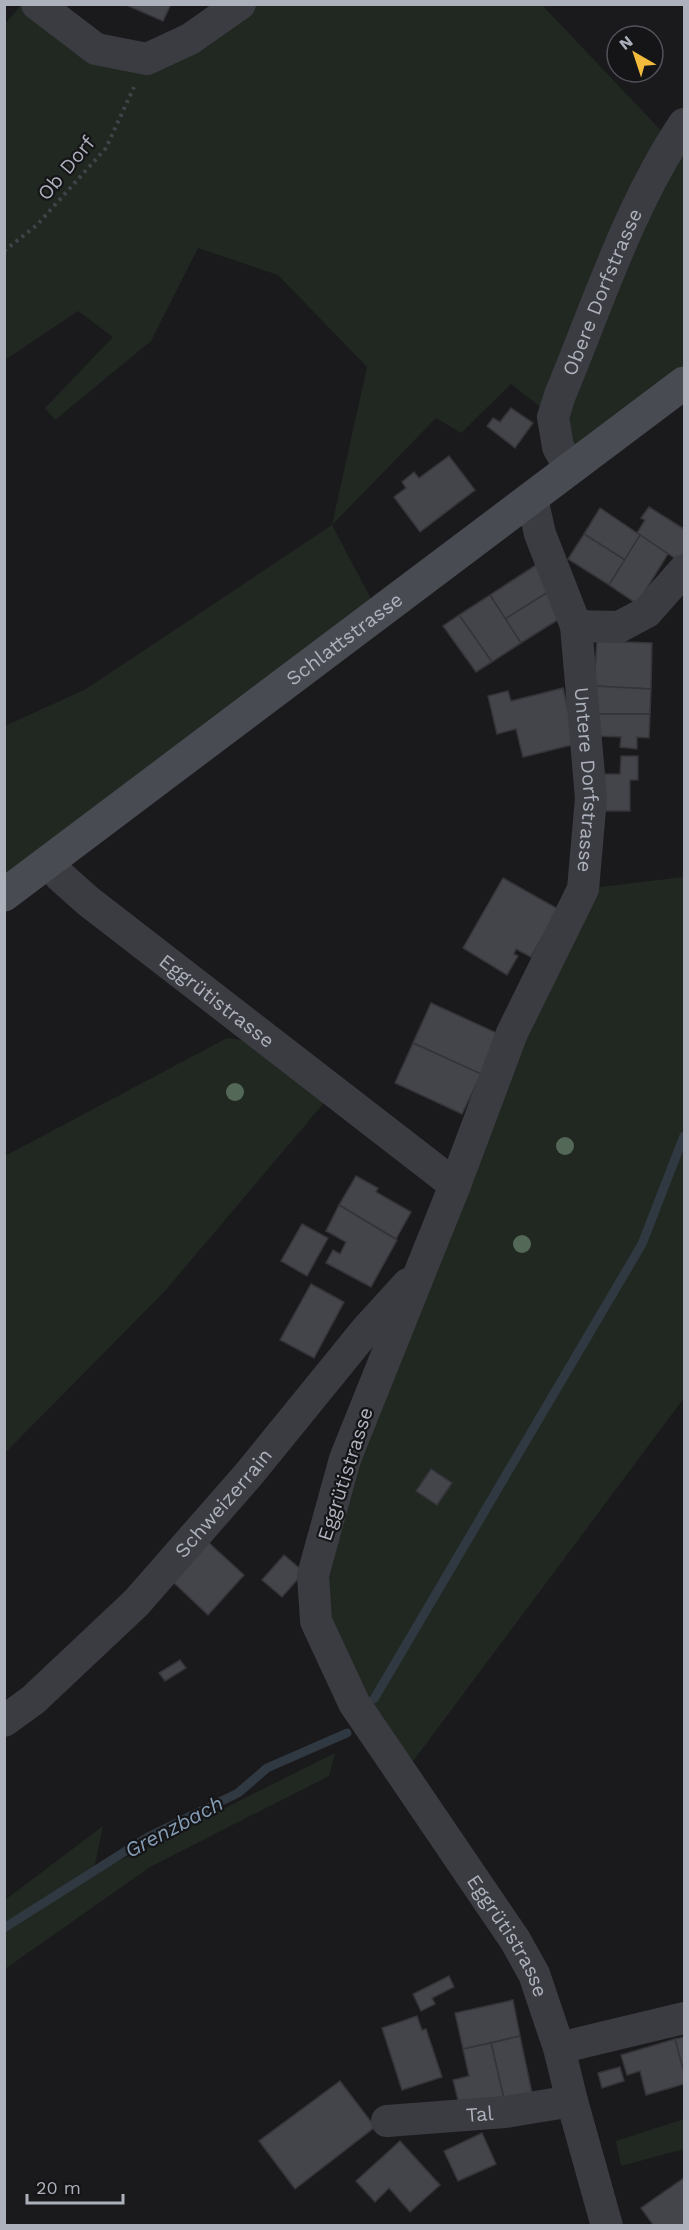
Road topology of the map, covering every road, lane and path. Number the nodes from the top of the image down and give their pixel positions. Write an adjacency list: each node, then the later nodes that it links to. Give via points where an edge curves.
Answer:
1 (37, 4): 3 (street, via 96,49)
2 (240, 4): 3 (street, via 190,39)
3 (147, 59): 5 (path, Ob Dorf, via 105,148 37,225)
4 (684, 124): 7 (street, Obere Dorfstrasse, via 629,227 560,395 553,417 558,447)
5 (4, 251)
6 (684, 383): 7 (street, Schlattstrasse)
7 (570, 468): 8 (street, Schlattstrasse)
8 (532, 498): 10 (street, Untere Dorfstrasse, via 540,534); 11 (street, Schlattstrasse)
9 (684, 570): 10 (street, via 647,612 619,627)
10 (576, 626): 13 (street, Untere Dorfstrasse, via 591,798 583,889 512,1033)
11 (49, 861): 12 (street, Schlattstrasse); 13 (street, Eggrütistrasse, via 88,901)
12 (4, 895)
13 (455, 1185): 14 (street, Eggrütistrasse)
14 (423, 1266): 15 (street, Schweizerrain, via 136,1603 33,1700); 17 (street, Eggrütistrasse, via 345,1459 313,1575 316,1621 354,1702 515,1940 534,1974)
15 (4, 1721)
16 (684, 2018): 17 (street)
17 (559, 2048): 18 (street, Eggrütistrasse)
18 (572, 2101): 19 (street, Tal, via 505,2112); 20 (street, Eggrütistrasse)
19 (387, 2121)
20 (607, 2226)

